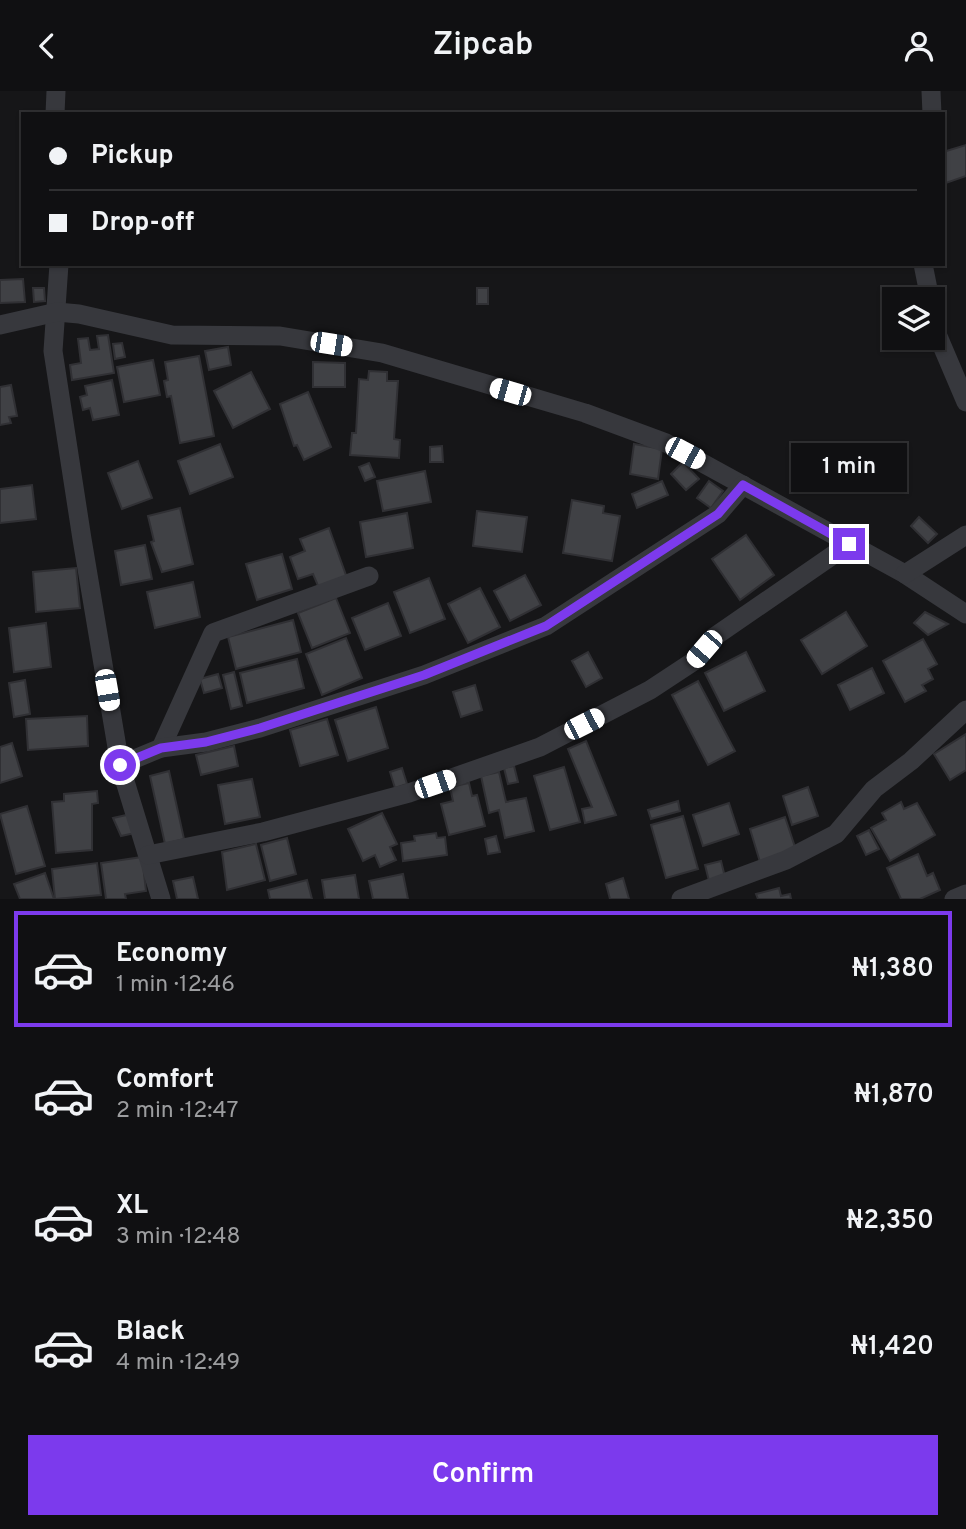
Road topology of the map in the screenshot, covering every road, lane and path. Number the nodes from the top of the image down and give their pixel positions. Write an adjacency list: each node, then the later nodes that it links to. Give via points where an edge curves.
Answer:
1 (56, 91): 3 (street)
2 (931, 91): 4 (street)
3 (55, 112)
4 (932, 112)
5 (59, 266): 8 (street)
6 (923, 266): 7 (street)
7 (928, 287)
8 (57, 312): 9 (street); 12 (street, via 173,335 280,336 382,353 643,434); 20 (street, via 53,351 60,402)
9 (0, 325)
10 (944, 350): 11 (street)
11 (966, 402)
12 (743, 485): 14 (street); 19 (street, via 718,514 546,626 424,675 273,724 206,742)
13 (966, 535): 15 (street)
14 (849, 544): 15 (street); 21 (street, via 714,637 694,661 650,690 540,747 409,793 263,832)
15 (905, 574): 17 (street)
16 (369, 576): 19 (street, via 213,633)
17 (966, 614)
18 (966, 710): 24 (street, via 874,789 836,834 786,860)
19 (161, 748): 20 (street)
20 (120, 765): 21 (street)
21 (148, 855): 23 (street)
22 (966, 894): 25 (street)
23 (161, 899)
24 (681, 899)
25 (954, 899)

